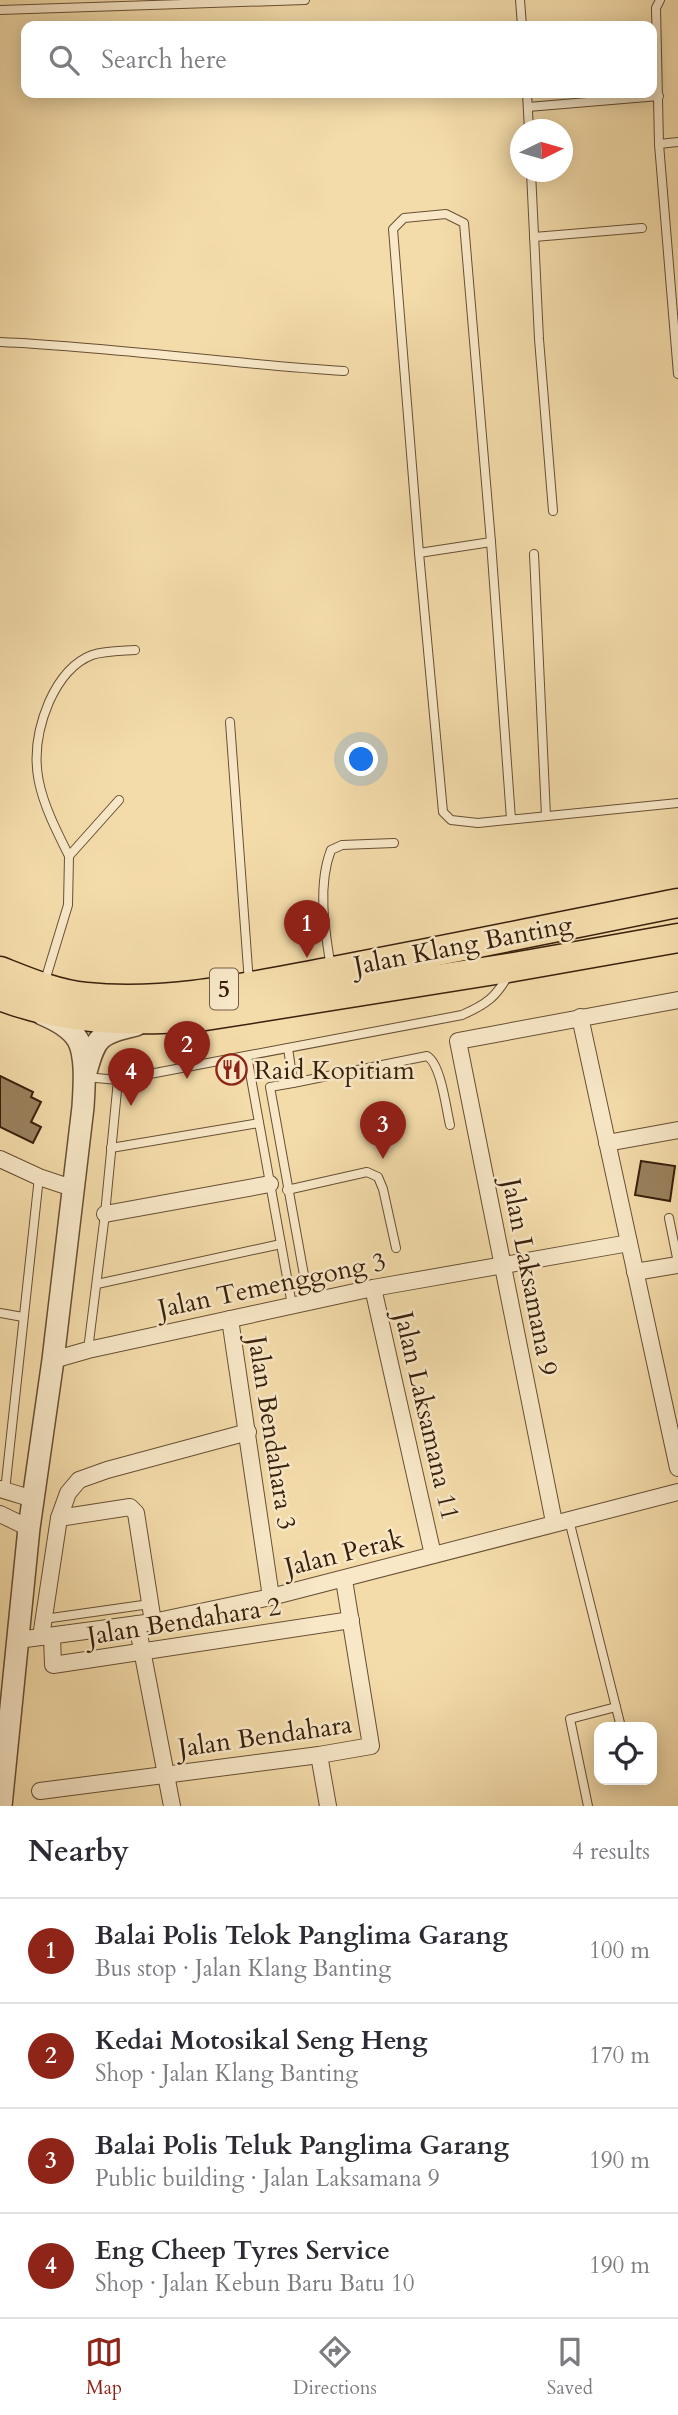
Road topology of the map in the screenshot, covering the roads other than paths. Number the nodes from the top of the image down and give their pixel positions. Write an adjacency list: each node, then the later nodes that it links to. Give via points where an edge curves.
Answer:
1 (305, 0): 4 (lane)
2 (520, 0): 5 (lane)
3 (660, 0): 6 (lane)
4 (0, 10)
5 (522, 21)
6 (656, 21)
7 (657, 37): 8 (lane)
8 (659, 96): 14 (lane)
9 (527, 98): 11 (lane)
10 (635, 98): 11 (lane)
11 (528, 107): 12 (lane)
12 (529, 119)
13 (678, 142): 14 (lane)
14 (659, 144): 20 (lane)
15 (531, 182): 17 (lane)
16 (642, 228): 17 (lane)
17 (534, 237): 21 (lane)
18 (0, 342): 19 (lane)
19 (344, 371)
20 (678, 374)
21 (553, 511)
22 (491, 542): 23 (lane); 23 (lane, via 464,223 446,214 404,218 393,229); 30 (lane)
23 (419, 553): 30 (lane, via 443,812 462,823)
24 (534, 554): 29 (lane)
25 (135, 650): 32 (lane, via 92,655 69,669 55,687 42,718 35,747 38,778 46,809)
26 (230, 723): 38 (lane)
27 (119, 800): 32 (lane)
28 (678, 803): 29 (lane)
29 (547, 816): 30 (lane)
30 (511, 819)
31 (394, 843): 37 (lane, via 342,845 331,850 324,908)
32 (69, 856): 40 (lane, via 68,905)
33 (678, 902): 37 (highway, Jalan Klang Banting / 5)
34 (678, 937): 35 (highway, Jalan Klang Banting / 5)
35 (514, 967): 43 (highway, Jalan Klang Banting / 5, via 240,1012); 44 (lane, via 486,1004 462,1015)
36 (0, 971): 40 (highway, Jalan Klang Banting / 5)
37 (331, 971): 38 (highway, Jalan Klang Banting / 5)
38 (249, 986): 40 (highway, Jalan Klang Banting / 5, via 175,996)
39 (0, 996): 40 (highway, Jalan Klang Banting / 5)
40 (35, 998): 43 (highway, Jalan Klang Banting / 5, via 81,1016); 46 (street, via 78,1040)
41 (678, 1000): 42 (street)
42 (580, 1017): 52 (street); 65 (street, Jalan Laksamana 9, via 458,1041)
43 (155, 1020): 46 (street, via 100,1037)
44 (288, 1048): 45 (lane); 48 (lane)
45 (247, 1055): 47 (lane); 49 (lane)
46 (85, 1077): 47 (lane); 57 (street)
47 (118, 1080): 53 (lane)
48 (293, 1083): 50 (lane, via 427,1056 438,1071); 58 (lane, via 270,1087)
49 (259, 1123): 53 (lane); 56 (lane)
50 (450, 1125)
51 (678, 1130): 52 (street)
52 (607, 1143): 61 (street)
53 (111, 1149): 59 (lane)
54 (0, 1159): 55 (street)
55 (39, 1177): 57 (street); 72 (lane)
56 (270, 1184): 59 (street); 62 (lane)
57 (75, 1189): 75 (street)
58 (287, 1190): 63 (lane, via 367,1172 378,1177); 67 (lane)
59 (105, 1214): 68 (lane)
60 (669, 1218): 64 (lane)
61 (629, 1243): 65 (street, Jalan Temenggong 3); 66 (street)
62 (281, 1244): 68 (lane); 70 (lane)
63 (396, 1248)
64 (678, 1264): 66 (street)
65 (503, 1265): 69 (street, Jalan Temenggong 3); 83 (street, Jalan Laksamana 9)
66 (635, 1272): 77 (street)
67 (304, 1275)
68 (97, 1284): 74 (lane)
69 (373, 1288): 70 (street, Jalan Temenggong 3); 85 (street, Jalan Laksamana 11)
70 (292, 1305): 73 (street, Jalan Temenggong 3)
71 (0, 1313): 72 (lane)
72 (23, 1317): 78 (lane)
73 (230, 1318): 74 (street, Jalan Temenggong 3); 76 (street, Jalan Bendahara 3)
74 (89, 1350): 75 (street, Jalan Temenggong 3)
75 (53, 1360): 80 (street)
76 (248, 1432): 81 (street, via 79,1480 68,1493); 87 (street, Jalan Bendahara 3)
77 (678, 1468)
78 (3, 1490): 80 (street)
79 (678, 1492): 83 (street, Jalan Perak)
80 (33, 1499): 84 (street)
81 (59, 1518): 88 (street, via 130,1507 136,1513); 89 (street)
82 (2, 1520): 84 (street)
83 (561, 1521): 85 (street, Jalan Perak); 95 (lane)
84 (29, 1528): 93 (street)
85 (433, 1555): 86 (street, Jalan Perak)
86 (344, 1580): 87 (street, Jalan Perak); 90 (street, Jalan Bendahara)
87 (271, 1597): 91 (street, Jalan Perak)
88 (150, 1604): 89 (lane); 91 (street)
89 (44, 1619): 92 (street)
90 (351, 1620): 94 (street, Jalan Bendahara 2); 97 (street, Jalan Bendahara, via 371,1746)
91 (145, 1623): 92 (street, Jalan Perak); 94 (street)
92 (47, 1637): 93 (street, Jalan Perak); 94 (street, Jalan Bendahara 2, via 53,1665)
93 (18, 1640): 100 (street)
94 (143, 1651): 98 (street)
95 (616, 1707): 96 (lane); 103 (lane, via 570,1719)
96 (620, 1722)
97 (319, 1755): 98 (street, Jalan Bendahara); 102 (street)
98 (166, 1775): 99 (street, Jalan Bendahara); 101 (street)
99 (40, 1791)
100 (1, 1806)
101 (172, 1806)
102 (328, 1806)
103 (588, 1806)

